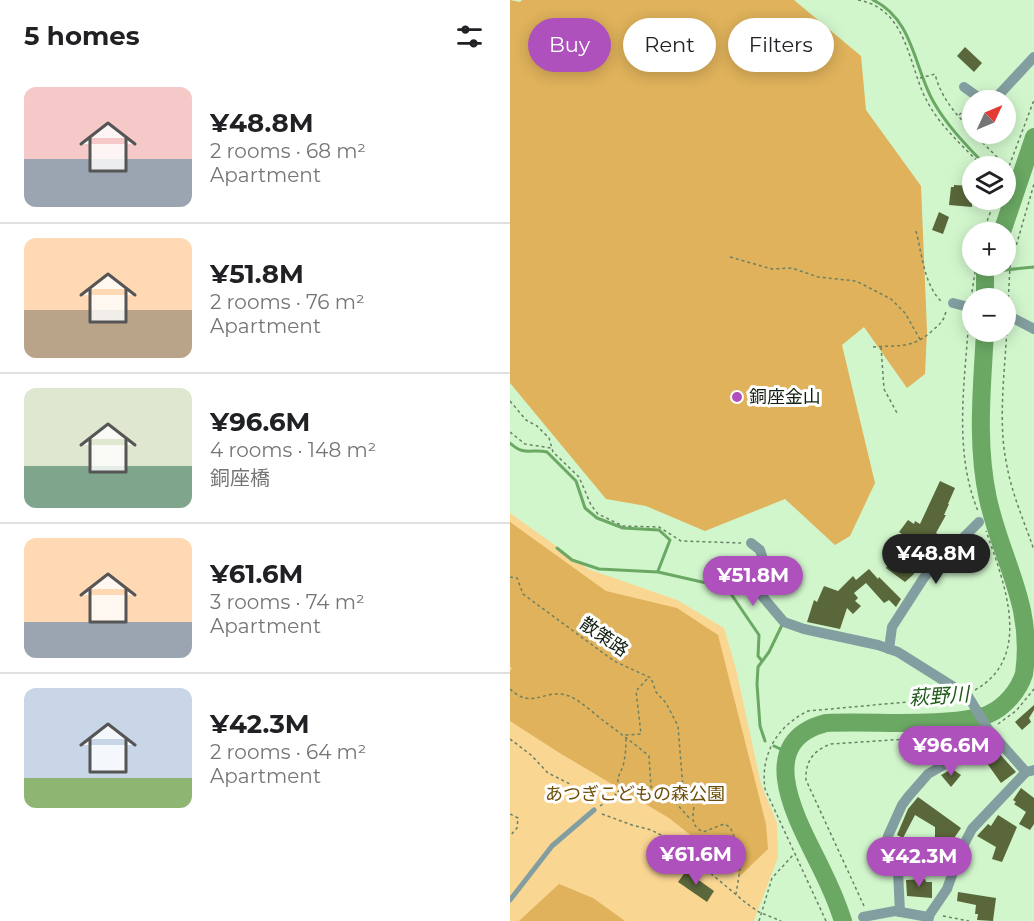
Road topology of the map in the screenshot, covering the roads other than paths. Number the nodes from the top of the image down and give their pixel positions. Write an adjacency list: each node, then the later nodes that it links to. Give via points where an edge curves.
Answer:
1 (1034, 57): 4 (street)
2 (964, 87): 3 (street)
3 (968, 90)
4 (1003, 90)
5 (953, 303): 6 (street)
6 (962, 305)
7 (1016, 319): 8 (street)
8 (1034, 329)
9 (979, 522): 11 (street, via 939,558 923,579 892,627)
10 (751, 543): 11 (street, via 762,556 757,590 784,622)
11 (889, 649): 12 (street, via 968,696)
12 (988, 727): 13 (street); 15 (street, via 954,759 928,774 902,805 883,856)
13 (1030, 771): 16 (street, via 972,829)
14 (594, 810): 17 (lane, via 552,846)
15 (898, 871): 16 (street); 18 (street)
16 (954, 871): 19 (street)
17 (510, 900)
18 (900, 912): 19 (street); 20 (street)
19 (929, 917)
20 (866, 918)

